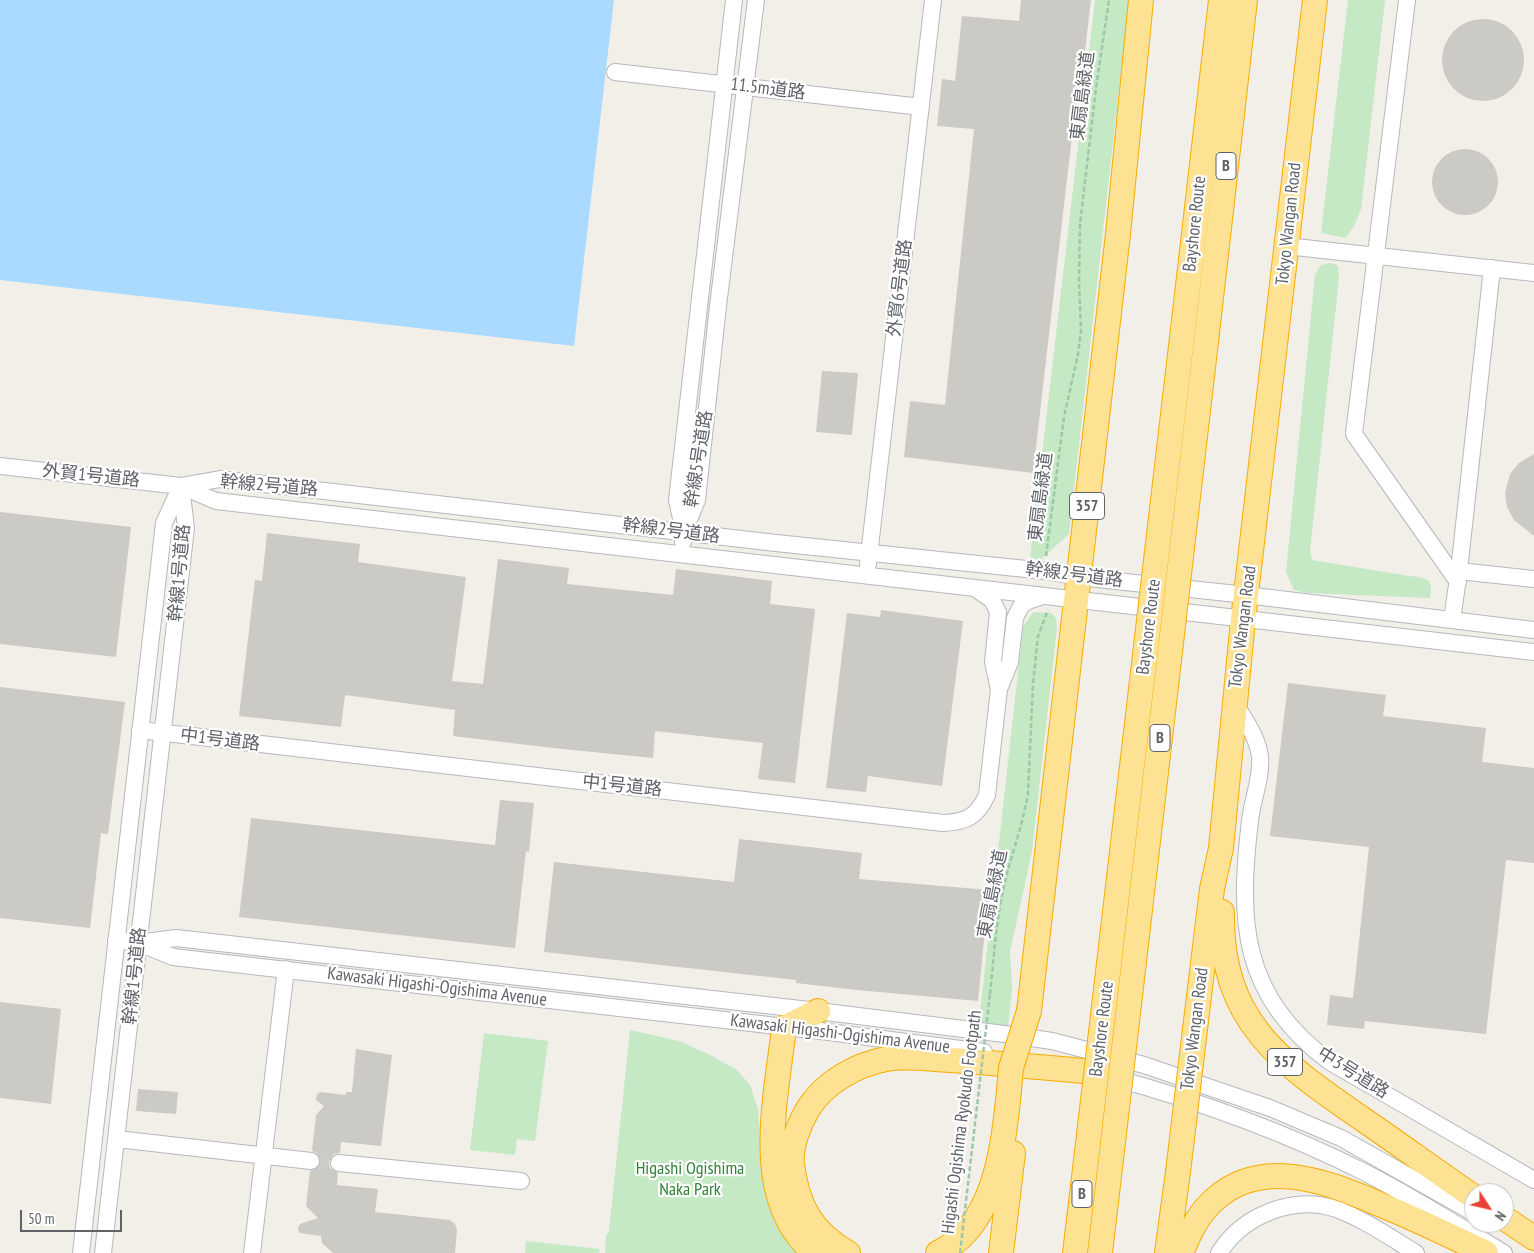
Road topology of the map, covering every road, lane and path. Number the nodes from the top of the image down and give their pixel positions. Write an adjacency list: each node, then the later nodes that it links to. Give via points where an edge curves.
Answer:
1 (734, 0): 11 (street, 幹線5号道路)
2 (756, 0): 12 (street, 幹線5号道路)
3 (934, 0): 13 (street, 外貿6号道路)
4 (1109, 0): 23 (path, 東扇島緑道, via 1080,224 1081,331 1064,417)
5 (1141, 0): 26 (highway, 357)
6 (1221, 0): 69 (highway, Bayshore Route / B, bridge)
7 (1245, 0): 70 (highway, Bayshore Route / B, bridge)
8 (1315, 0): 14 (highway, Tokyo Wangan Road / 357)
9 (1407, 0): 15 (street)
10 (614, 72): 11 (street, 11.5m道路)
11 (724, 84): 12 (street, 11.5m道路); 20 (street, 幹線5号道路, via 677,500)
12 (745, 87): 13 (street, 11.5m道路); 20 (street, 幹線5号道路, via 697,500)
13 (921, 106): 21 (street, 外貿6号道路)
14 (1286, 246): 15 (street); 29 (highway, Tokyo Wangan Road / 357)
15 (1377, 256): 16 (street); 25 (street, via 1354,434)
16 (1492, 268): 17 (street); 25 (street)
17 (1534, 273)
18 (0, 466): 19 (street, 外貿1号道路)
19 (181, 486): 20 (street, 幹線2号道路, via 220,479); 22 (street, 幹線2号道路, via 216,501); 38 (street, 幹線1号道路, via 164,523); 39 (street, 幹線1号道路, via 186,528)
20 (684, 532): 21 (street, 幹線2号道路); 22 (street)
21 (870, 553): 23 (street, 幹線2号道路); 24 (street, 外貿6号道路)
22 (682, 554): 24 (street, 幹線2号道路)
23 (1045, 571): 26 (street, 幹線2号道路)
24 (867, 576): 28 (street, 幹線2号道路)
25 (1458, 576): 27 (street); 33 (street)
26 (1079, 577): 29 (street, 幹線2号道路); 31 (highway, 357)
27 (1534, 579)
28 (976, 589): 30 (street, 幹線2号道路); 36 (street, 中1号道路, via 992,600 998,612 993,662)
29 (1246, 595): 32 (highway, Tokyo Wangan Road / 357); 33 (street, 幹線2号道路)
30 (1046, 597): 31 (street, 幹線2号道路); 36 (street, 中1号道路, via 1028,601 1017,612 1010,662); 44 (path, 東扇島緑道, via 1033,684 1028,793 999,910)
31 (1076, 601): 32 (street, 幹線2号道路); 48 (highway, 357, bridge, via 1029,1011)
32 (1243, 620): 35 (street, 幹線2号道路); 37 (highway, Tokyo Wangan Road / 357)
33 (1452, 620): 34 (street, 幹線2号道路)
34 (1534, 630)
35 (1534, 652)
36 (999, 689): 39 (street, 中1号道路, via 987,794 978,811 956,822)
37 (1234, 702): 40 (highway, Tokyo Wangan Road / 357); 53 (street, 中3号道路, via 1257,744 1260,759 1245,862 1244,910 1251,951 1271,999 1293,1029 1330,1062)
38 (140, 730): 39 (street, 中1号道路); 41 (street, 幹線1号道路)
39 (162, 734): 42 (street, 幹線1号道路)
40 (1221, 848): 55 (highway, 357, via 1222,942 1226,967 1241,1005 1256,1029 1294,1069); 71 (highway, Tokyo Wangan Road / 357, bridge, via 1212,889)
41 (116, 940): 42 (street, Kawasaki Higashi-Ogishima Avenue); 61 (street, 幹線1号道路)
42 (139, 943): 43 (street, Kawasaki Higashi-Ogishima Avenue, via 174,957); 45 (street, Kawasaki Higashi-Ogishima Avenue, via 176,938); 49 (street, 幹線1号道路)
43 (286, 969): 46 (street, Kawasaki Higashi-Ogishima Avenue); 50 (street)
44 (990, 994): 67 (path, Higashi Ogishima Ryokudo Footpath, bridge)
45 (818, 1011): 46 (highway); 56 (street, Kawasaki Higashi-Ogishima Avenue, via 1042,1040 1144,1065 1252,1101 1329,1133)
46 (784, 1028): 47 (street, Kawasaki Higashi-Ogishima Avenue, via 956,1048); 64 (highway, via 773,1126 774,1179 786,1217 796,1235)
47 (1083, 1071): 65 (highway, via 900,1058 869,1064 831,1083 804,1116 792,1158 796,1190 812,1223); 76 (street, Kawasaki Higashi-Ogishima Avenue, via 1176,1096 1284,1135 1396,1188)
48 (1014, 1100): 66 (highway, via 994,1179 980,1212 969,1229); 68 (highway, 357)
49 (117, 1140): 50 (street); 62 (street, 幹線1号道路)
50 (264, 1156): 51 (street); 63 (street)
51 (311, 1161)
52 (339, 1163): 54 (street)
53 (1534, 1180)
54 (521, 1181)
55 (1464, 1190)
56 (1464, 1207)
57 (1514, 1225): 59 (highway)
58 (1512, 1233): 60 (street)
59 (1534, 1238)
60 (1534, 1244)
61 (81, 1253)
62 (103, 1253)
63 (252, 1253)
64 (815, 1253)
65 (848, 1253)
66 (938, 1253)
67 (960, 1253)
68 (1001, 1253)
69 (1075, 1253)
70 (1100, 1253)
71 (1167, 1253)
72 (1182, 1253): 75 (highway, via 1197,1220 1214,1200 1246,1181 1276,1176 1305,1178 1351,1192)
73 (1220, 1253): 74 (street, via 1238,1230 1256,1218 1282,1208 1307,1205 1344,1212)
74 (1416, 1253)
75 (1486, 1253)
76 (1504, 1253)

